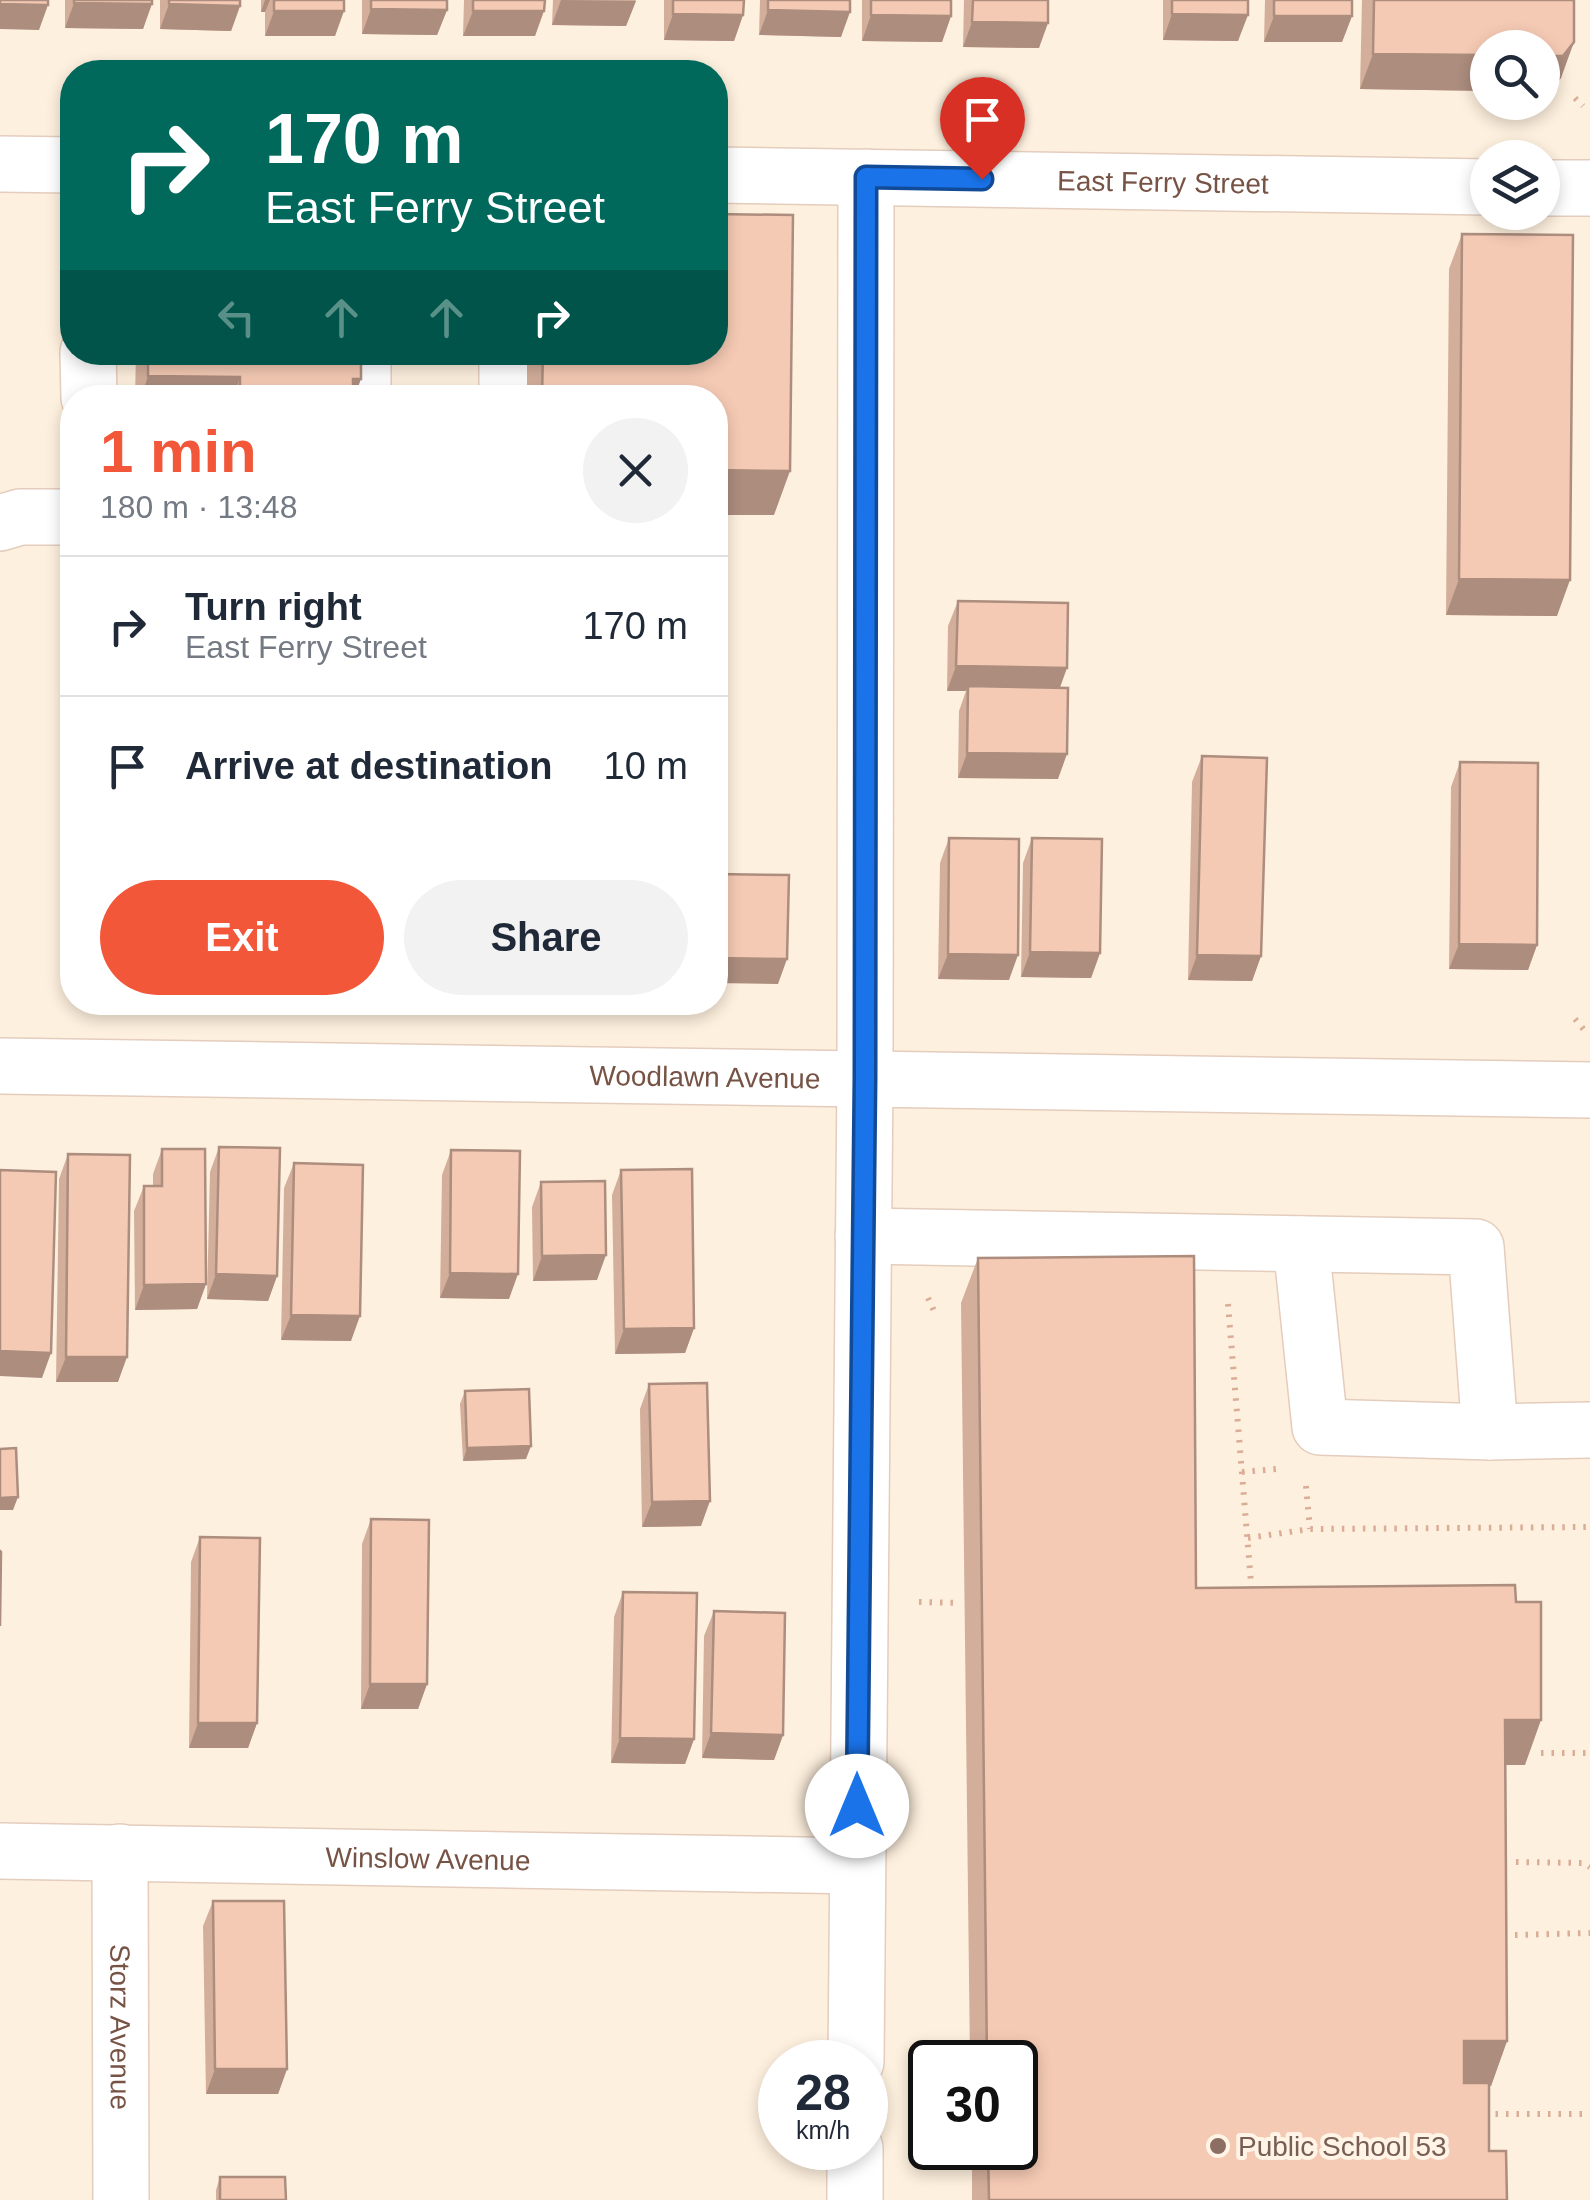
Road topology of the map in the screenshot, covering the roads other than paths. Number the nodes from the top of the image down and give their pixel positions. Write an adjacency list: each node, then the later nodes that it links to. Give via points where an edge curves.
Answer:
1 (0, 164): 2 (street)
2 (60, 165)
3 (728, 175): 4 (street, East Ferry Street)
4 (866, 177): 5 (street, East Ferry Street); 11 (street)
5 (1470, 187)
6 (1560, 188): 7 (street)
7 (1590, 188)
8 (60, 517): 9 (street)
9 (0, 523)
10 (0, 1066): 11 (street, Woodlawn Avenue)
11 (865, 1077): 12 (street, Woodlawn Avenue); 13 (street)
12 (1590, 1090)
13 (863, 1236): 14 (street); 19 (street)
14 (1301, 1244): 16 (street, via 1320,1427); 16 (street, via 1476,1247)
15 (1590, 1430): 16 (street)
16 (1490, 1432)
17 (0, 1852): 18 (street, Winslow Avenue)
18 (120, 1852): 19 (street, Winslow Avenue); 22 (street, Storz Avenue)
19 (857, 1866): 20 (street)
20 (856, 2040)
21 (855, 2170): 23 (street)
22 (121, 2200)
23 (855, 2200)

